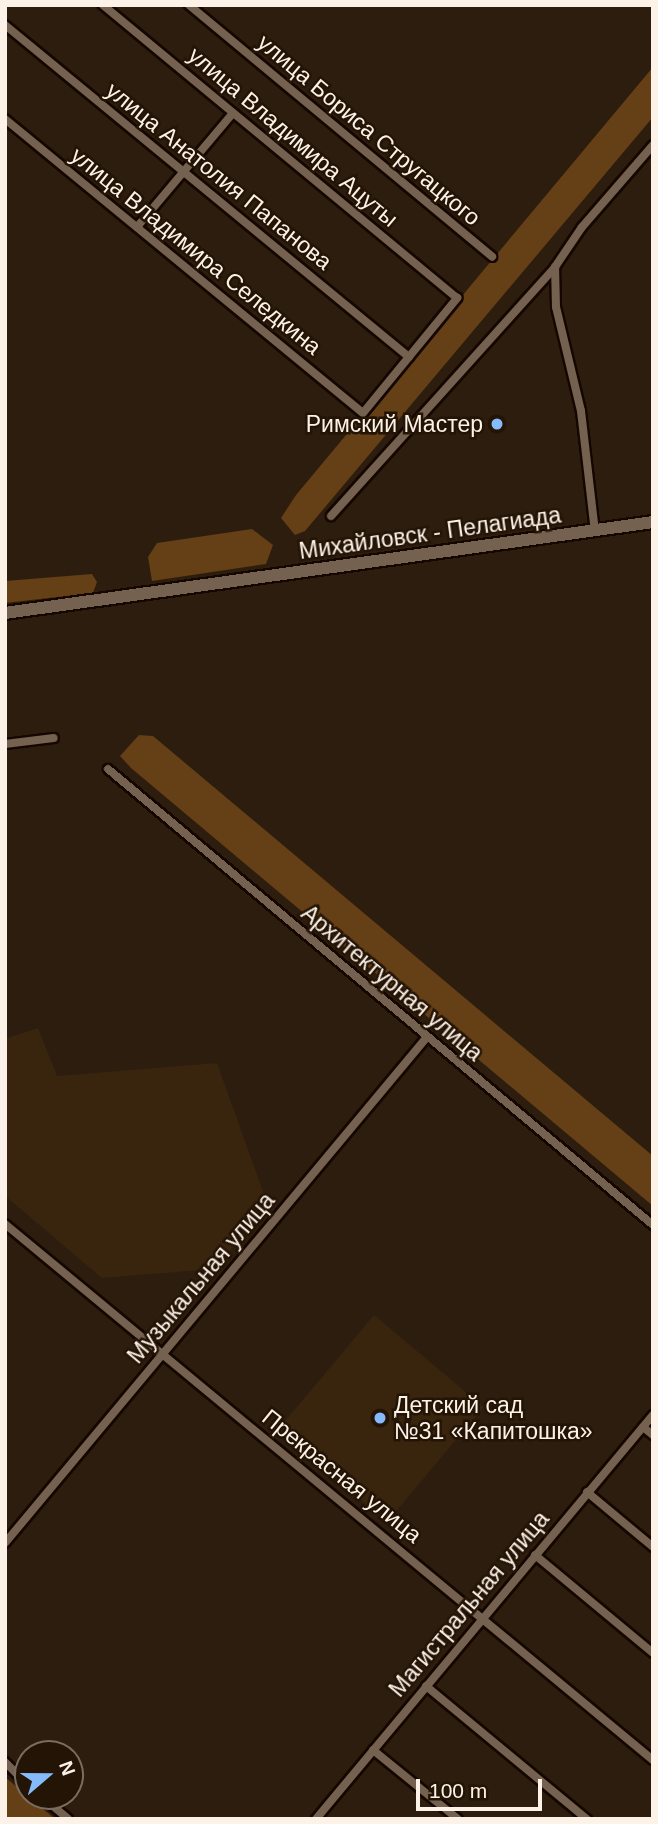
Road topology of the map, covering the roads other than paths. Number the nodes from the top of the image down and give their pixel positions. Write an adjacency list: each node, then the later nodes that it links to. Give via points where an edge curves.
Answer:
1 (103, 5): 4 (street, улица Владимира Ацуты)
2 (189, 5): 9 (street, улица Бориса Стругацкого)
3 (5, 25): 7 (street, улица Анатолия Папанова)
4 (233, 113): 7 (street); 11 (street, улица Владимира Ацуты, via 457,298)
5 (5, 119): 8 (street, улица Владимира Селедкина)
6 (653, 145): 10 (street)
7 (184, 171): 8 (street); 11 (street, улица Анатолия Папанова)
8 (137, 227): 11 (street, улица Владимира Селедкина, via 363,413)
9 (492, 257)
10 (555, 267): 12 (street); 14 (street, via 556,307 581,411)
11 (409, 356)
12 (331, 516)
13 (653, 522): 14 (street, Михайловск - Пелагиада)
14 (594, 531): 15 (street, Михайловск - Пелагиада)
15 (5, 613)
16 (54, 738): 17 (street)
17 (5, 744)
18 (108, 769): 19 (street, Архитектурная улица)
19 (427, 1037): 21 (street, Архитектурная улица); 22 (street, Музыкальная улица)
20 (5, 1224): 22 (street, Прекрасная улица)
21 (653, 1225)
22 (162, 1355): 27 (street, Музыкальная улица); 30 (street, Прекрасная улица)
23 (653, 1415): 24 (street, Магистральная улица)
24 (643, 1427): 25 (street); 26 (street, Магистральная улица)
25 (653, 1435)
26 (587, 1493): 28 (street); 29 (street, Магистральная улица)
27 (5, 1543)
28 (653, 1547)
29 (535, 1555): 30 (street, Магистральная улица); 31 (street)
30 (481, 1619): 32 (street, Магистральная улица); 34 (street, Прекрасная улица)
31 (653, 1653)
32 (426, 1686): 33 (street, Магистральная улица); 37 (street)
33 (373, 1749): 35 (street, Магистральная улица); 36 (street)
34 (653, 1760)
35 (321, 1817)
36 (458, 1819)
37 (587, 1819)

